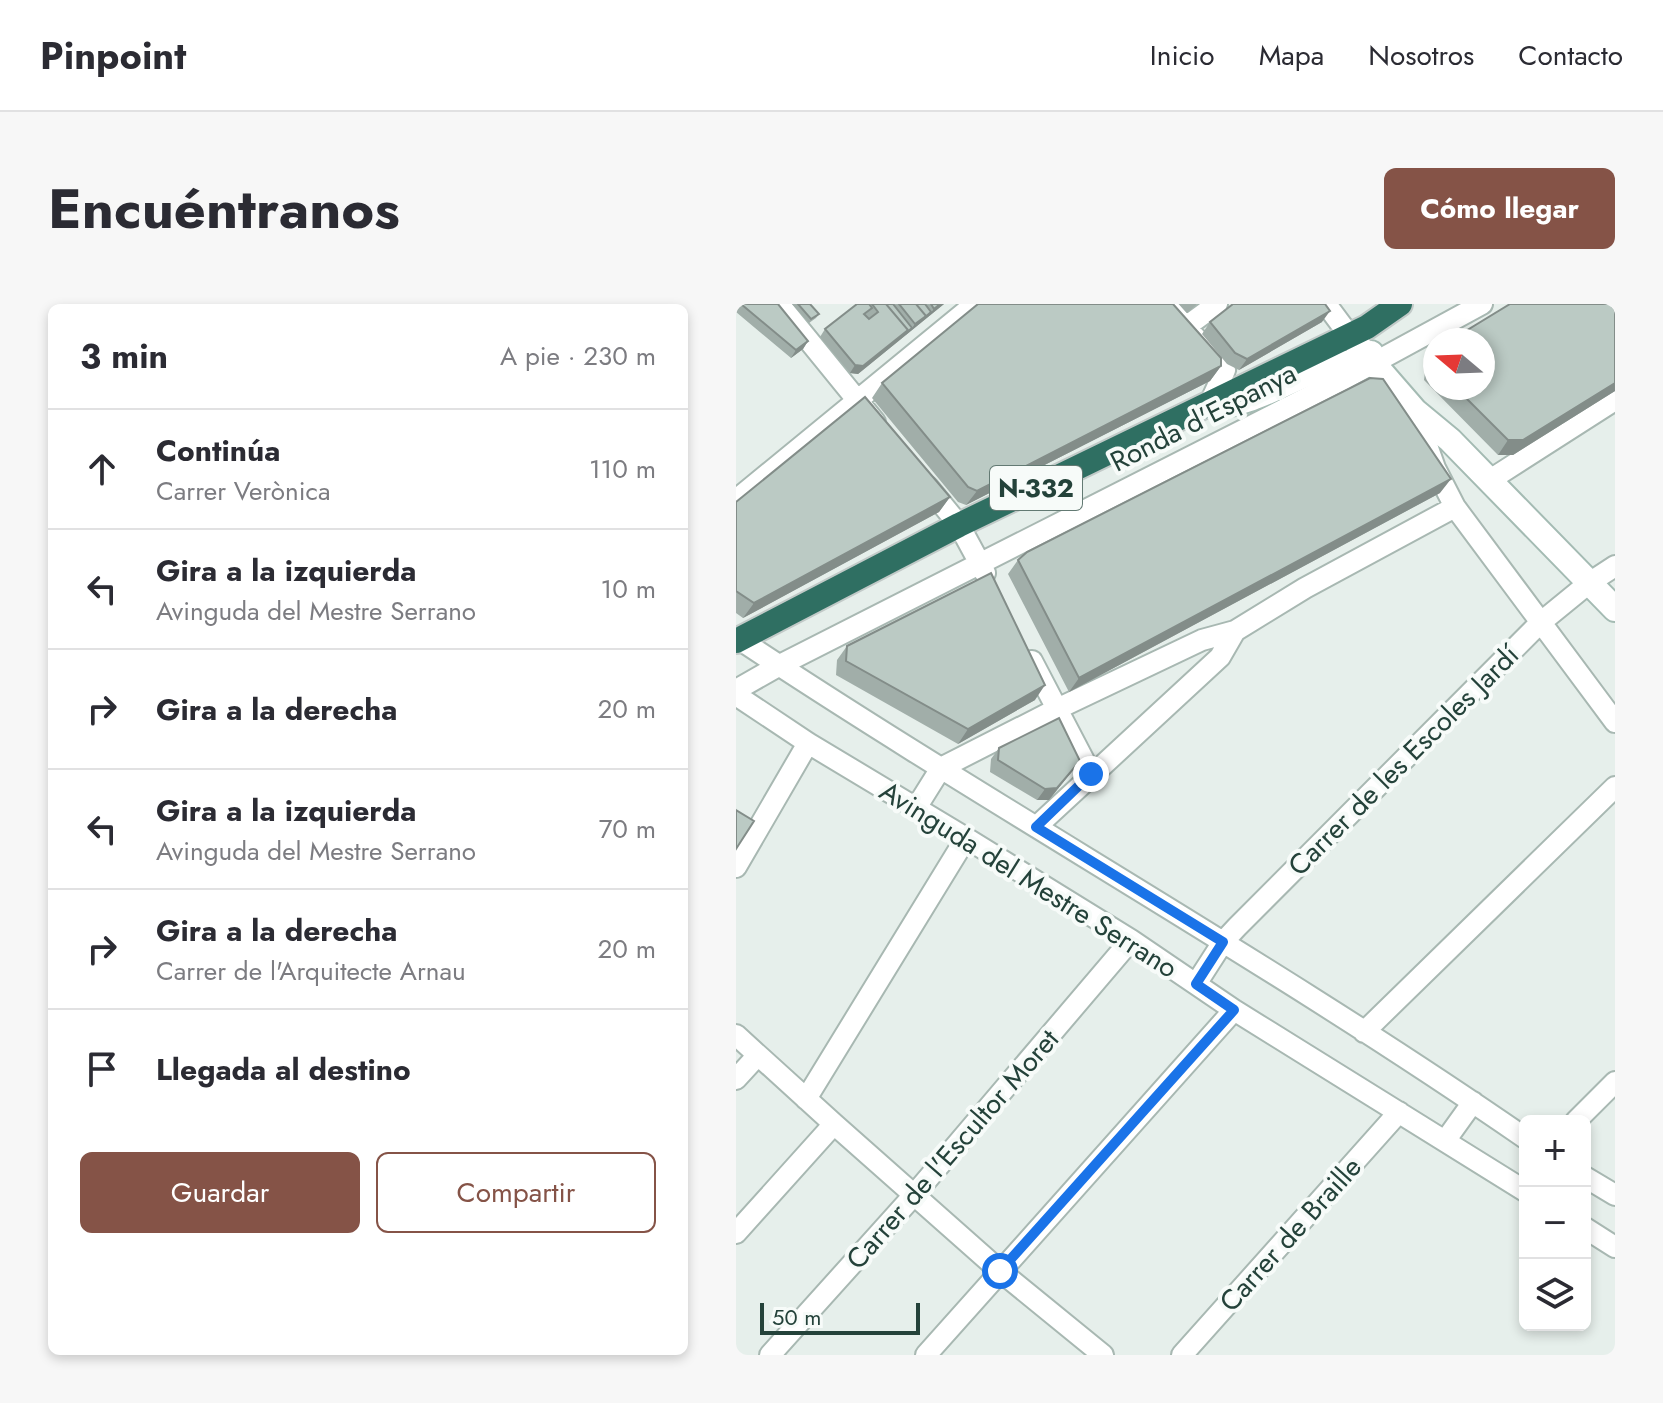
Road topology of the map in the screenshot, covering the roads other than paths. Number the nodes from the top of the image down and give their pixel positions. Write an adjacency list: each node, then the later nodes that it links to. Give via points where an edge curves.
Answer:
1 (779, 304): 11 (street)
2 (975, 304): 11 (street)
3 (1165, 304): 8 (street)
4 (1217, 304): 8 (street)
5 (1326, 304): 9 (street)
6 (1400, 304): 9 (highway, Ronda d'Espanya / N-332); 10 (street, via 1370,339)
7 (1482, 304): 10 (street, Ronda d'Espanya)
8 (1187, 326): 13 (street, via 1225,370)
9 (1349, 335): 10 (street); 13 (highway, Ronda d'Espanya / N-332)
10 (1373, 364): 13 (street, via 1336,364 1228,405); 14 (street); 21 (street, Ronda d'Espanya)
11 (857, 400): 15 (street); 18 (street)
12 (1615, 400): 17 (street)
13 (1209, 405): 20 (highway, Ronda d'Espanya / N-332)
14 (1415, 411): 17 (street); 19 (street)
15 (885, 434)
16 (913, 468): 20 (street)
17 (1490, 480): 23 (street)
18 (736, 500)
19 (1455, 507): 26 (street); 27 (street)
20 (959, 525): 21 (street); 28 (highway, Ronda d'Espanya / N-332)
21 (980, 563): 24 (street); 30 (street, Ronda d'Espanya)
22 (1615, 566): 23 (street, Carrer de les Escoles Jardí)
23 (1589, 583): 25 (street); 26 (street, Carrer de les Escoles Jardí)
24 (994, 590)
25 (1615, 609)
26 (1540, 623): 33 (street); 43 (street, Carrer de les Escoles Jardí)
27 (1235, 631): 32 (street, via 1202,640); 36 (street, via 1220,657)
28 (737, 639): 30 (street, Avinguda del Mestre Serrano)
29 (1022, 643): 32 (street)
30 (780, 665): 31 (street, Ronda d'Espanya); 35 (street, Avinguda del Mestre Serrano)
31 (736, 693): 34 (street, Avinguda del Mestre Serrano)
32 (1057, 709): 35 (street); 36 (street)
33 (1615, 722)
34 (808, 743): 38 (street, Avinguda del Mestre Serrano); 41 (street)
35 (941, 768): 38 (street); 39 (street, Avinguda del Mestre Serrano)
36 (1091, 774): 39 (street)
37 (1615, 787): 46 (street)
38 (916, 808): 40 (street, Avinguda del Mestre Serrano)
39 (1036, 827): 43 (street, Avinguda del Mestre Serrano)
40 (966, 838): 42 (street, Avinguda del Mestre Serrano); 51 (street)
41 (736, 867)
42 (1131, 940): 44 (street, Avinguda del Mestre Serrano); 60 (street, Carrer de l'Escultor Moret)
43 (1223, 942): 44 (street, Carrer de les Escoles Jardí); 46 (street, Avinguda del Mestre Serrano)
44 (1196, 984): 45 (street, Avinguda del Mestre Serrano)
45 (1234, 1010): 53 (street, Avinguda del Mestre Serrano); 65 (street)
46 (1364, 1032): 52 (street, Avinguda del Mestre Serrano)
47 (736, 1035): 48 (street)
48 (758, 1055): 49 (street); 51 (street)
49 (736, 1079)
50 (1615, 1082): 54 (street)
51 (806, 1099): 55 (street)
52 (1473, 1102): 56 (street, Avinguda del Mestre Serrano); 57 (street)
53 (1399, 1112): 57 (street, Avinguda del Mestre Serrano); 69 (street, Carrer de Braille)
54 (1582, 1115)
55 (834, 1124): 60 (street); 63 (street)
56 (1519, 1134)
57 (1445, 1141): 59 (street, Avinguda del Mestre Serrano)
58 (1591, 1181): 61 (street)
59 (1519, 1187)
60 (914, 1195): 65 (street); 66 (street, Carrer de l'Escultor Moret)
61 (1615, 1195)
62 (1591, 1232): 64 (street)
63 (736, 1233)
64 (1615, 1247)
65 (1000, 1271): 67 (street); 68 (street)
66 (770, 1355)
67 (926, 1355)
68 (1103, 1355)
69 (1182, 1355)

